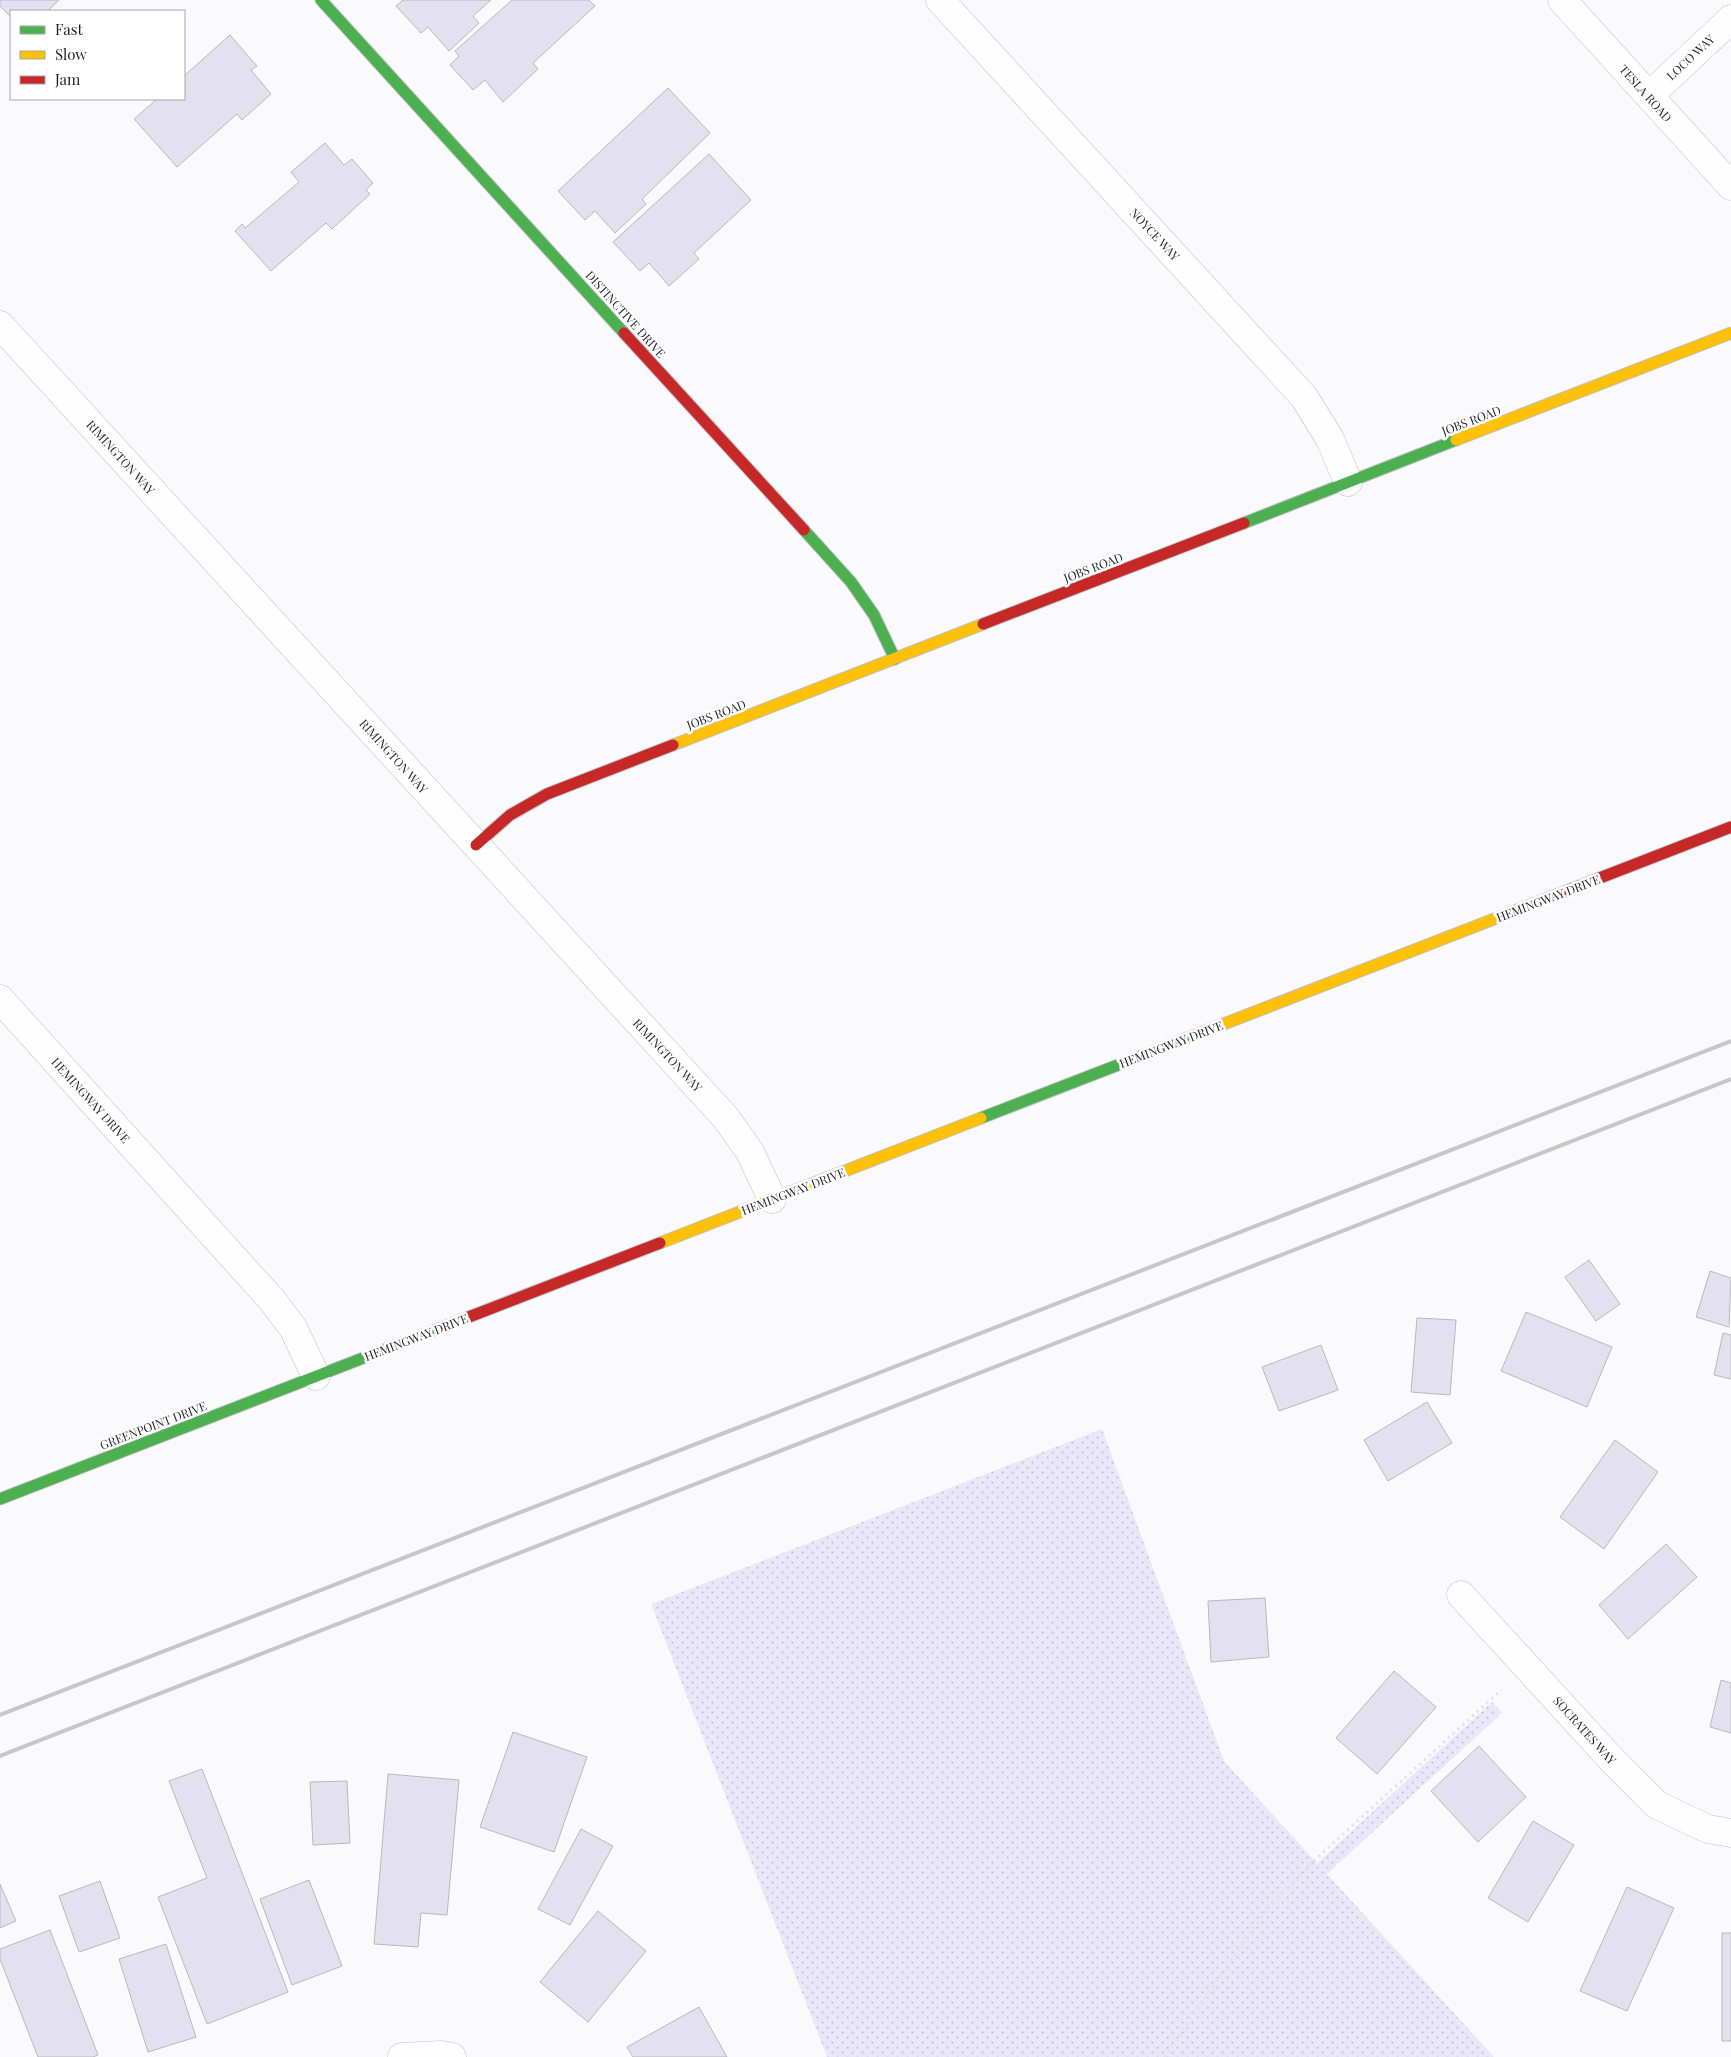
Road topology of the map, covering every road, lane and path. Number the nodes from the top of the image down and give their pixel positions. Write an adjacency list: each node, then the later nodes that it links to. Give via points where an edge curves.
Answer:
1 (321, 0): 10 (street, DISTINCTIVE DRIVE, via 851,582 874,615)
2 (940, 0): 9 (street, NOYCE WAY, via 1304,397 1330,439)
3 (1562, 0): 5 (street, TESLA ROAD)
4 (1731, 19): 5 (street, LOCO WAY)
5 (1649, 96): 6 (street, TESLA ROAD)
6 (1731, 186)
7 (0, 325): 12 (street, RIMINGTON WAY)
8 (1731, 333): 9 (street, JOBS ROAD)
9 (1348, 482): 10 (street, JOBS ROAD)
10 (895, 659): 12 (street, JOBS ROAD, via 547,794 510,815)
11 (1731, 827): 14 (street, HEMINGWAY DRIVE)
12 (476, 845): 14 (street, RIMINGTON WAY, via 726,1118 750,1152)
13 (0, 999): 15 (street, HEMINGWAY DRIVE, via 272,1300 293,1328)
14 (772, 1199): 15 (street, HEMINGWAY DRIVE)
15 (316, 1376): 16 (street, GREENPOINT DRIVE)
16 (0, 1499)
17 (1461, 1595): 18 (street, SOCRATES WAY)
18 (1526, 1665): 19 (street, SOCRATES WAY, via 1657,1805 1708,1829); 22 (path, via 1317,1858 1264,1913)
19 (1731, 1833)
20 (402, 2057): 21 (street)
21 (452, 2057)
22 (1164, 2057)

